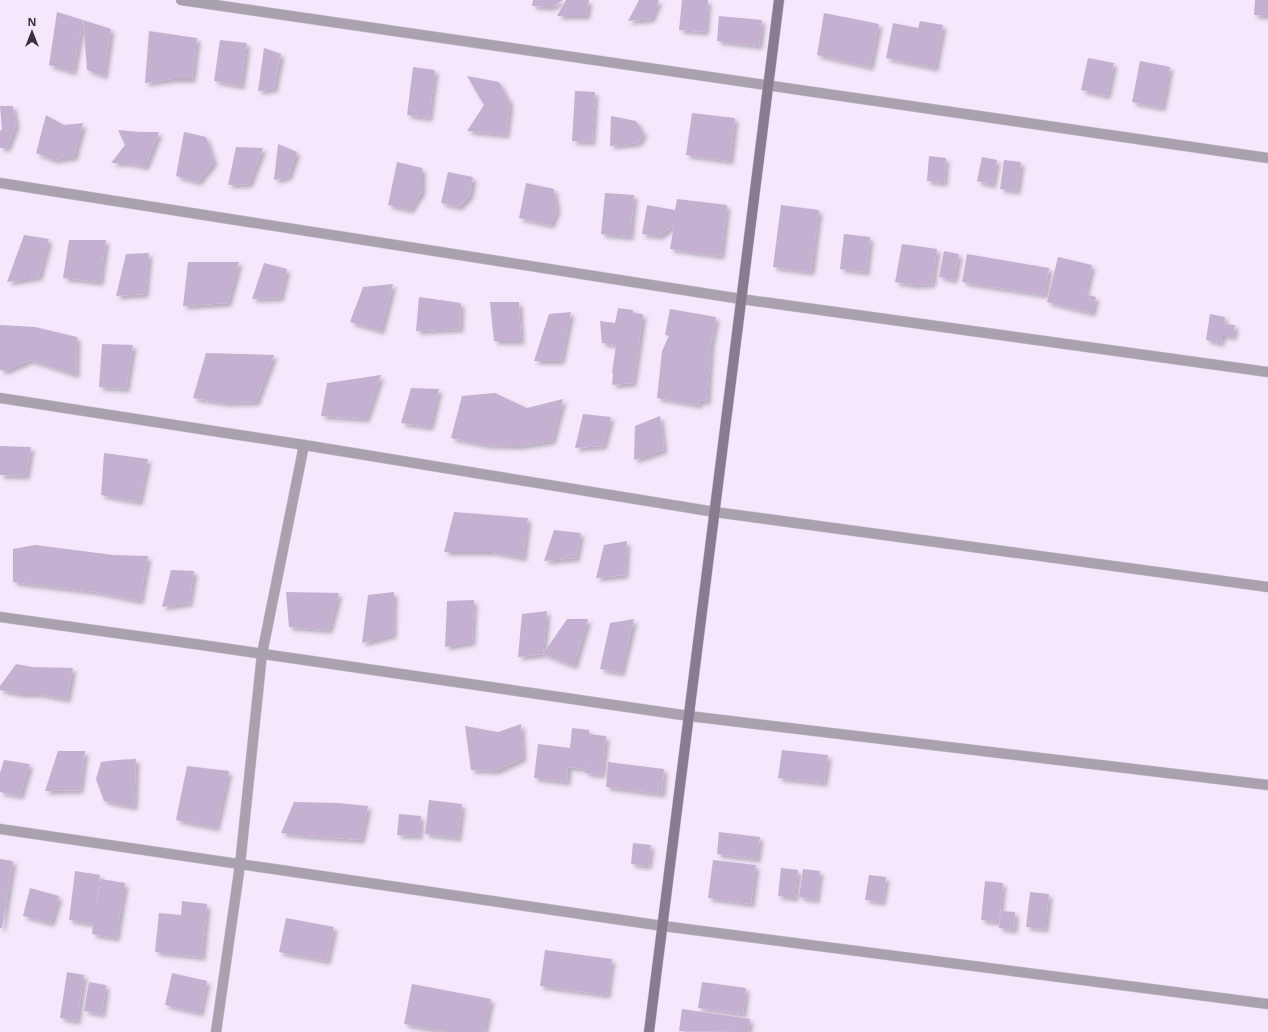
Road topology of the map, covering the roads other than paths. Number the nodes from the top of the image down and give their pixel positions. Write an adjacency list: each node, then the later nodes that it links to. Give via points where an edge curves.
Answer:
1 (181, 0): 3 (street)
2 (779, 0): 3 (street)
3 (768, 86): 4 (street); 6 (street)
4 (1268, 158)
5 (0, 183): 6 (street)
6 (742, 299): 7 (street); 10 (street)
7 (1268, 372)
8 (0, 398): 9 (street)
9 (304, 445): 10 (street); 13 (street)
10 (715, 512): 11 (street); 14 (street)
11 (1268, 587)
12 (0, 617): 13 (street)
13 (262, 654): 14 (street); 17 (street)
14 (689, 716): 15 (street); 18 (street)
15 (1268, 784)
16 (0, 829): 17 (street)
17 (240, 865): 18 (street); 20 (street)
18 (663, 926): 19 (street); 21 (street)
19 (1268, 1004)
20 (216, 1032)
21 (650, 1032)

